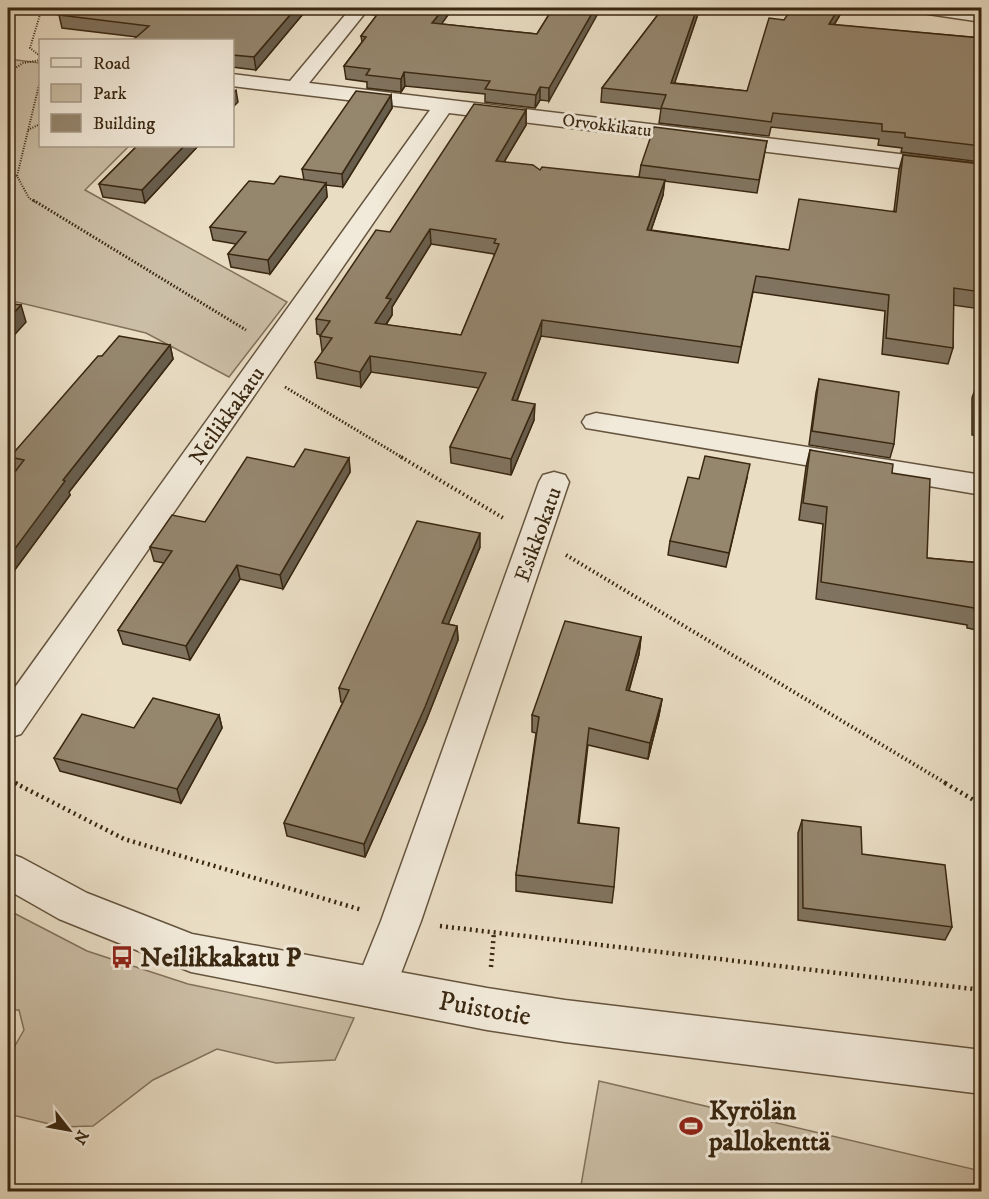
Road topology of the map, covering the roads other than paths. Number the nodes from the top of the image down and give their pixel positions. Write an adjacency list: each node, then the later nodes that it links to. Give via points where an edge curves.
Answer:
1 (360, 8): 5 (street)
2 (928, 8): 3 (street)
3 (981, 17)
4 (234, 81): 5 (street, Orvokkikatu)
5 (295, 88): 6 (street, Orvokkikatu)
6 (444, 105): 7 (street, Orvokkikatu); 11 (street, Neilikkakatu)
7 (981, 171)
8 (596, 422): 10 (street)
9 (554, 482): 13 (street, Esikkokatu)
10 (981, 485)
11 (8, 724)
12 (8, 870): 13 (street, Puistotie, via 73,906 191,953)
13 (375, 988): 14 (street, Puistotie, via 486,1010)
14 (981, 1072)

